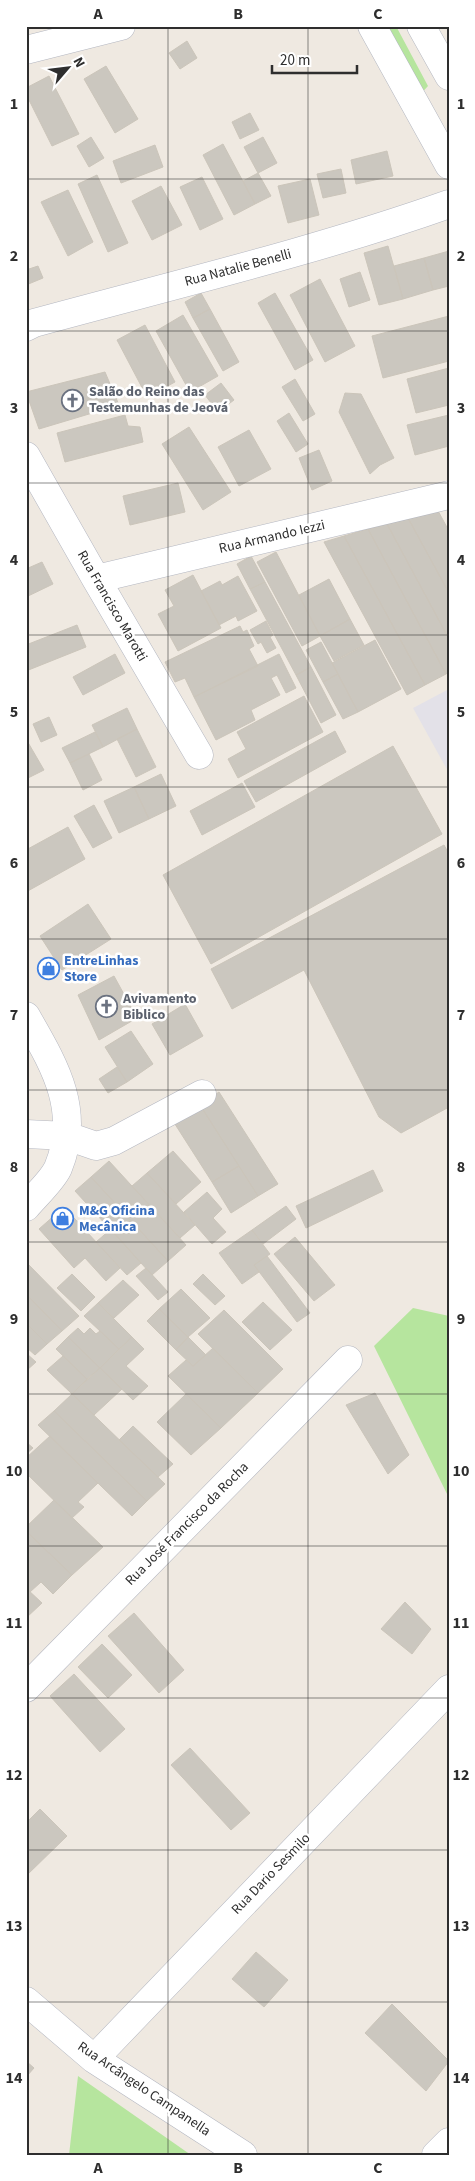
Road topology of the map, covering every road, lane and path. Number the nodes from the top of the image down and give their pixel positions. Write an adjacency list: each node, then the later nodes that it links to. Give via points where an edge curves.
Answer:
1 (121, 26): 4 (street)
2 (372, 26): 6 (street)
3 (421, 26): 5 (street)
4 (26, 50)
5 (449, 76)
6 (449, 165)
7 (449, 204): 8 (street, Rua Natalie Benelli, via 248,266)
8 (26, 327)
9 (26, 456): 11 (street, Rua Francisco Marotti)
10 (449, 495): 11 (street, Rua Armando Iezzi)
11 (96, 579): 12 (street, Rua Francisco Marotti)
12 (199, 755)
13 (26, 1016): 16 (street, via 55,1067 66,1106)
14 (202, 1094): 16 (street, via 114,1141 96,1146)
15 (26, 1134): 16 (street)
16 (67, 1136): 17 (street, via 57,1169)
17 (26, 1207)
18 (348, 1360): 19 (street, Rua José Francisco da Rocha)
19 (26, 1688)
20 (449, 1689): 22 (street, Rua Dario Sesmilo)
21 (26, 2001): 22 (street, Rua Arcângelo Campanella)
22 (94, 2059): 24 (street, Rua Arcângelo Campanella)
23 (449, 2142): 25 (street)
24 (242, 2155)
25 (436, 2155)

